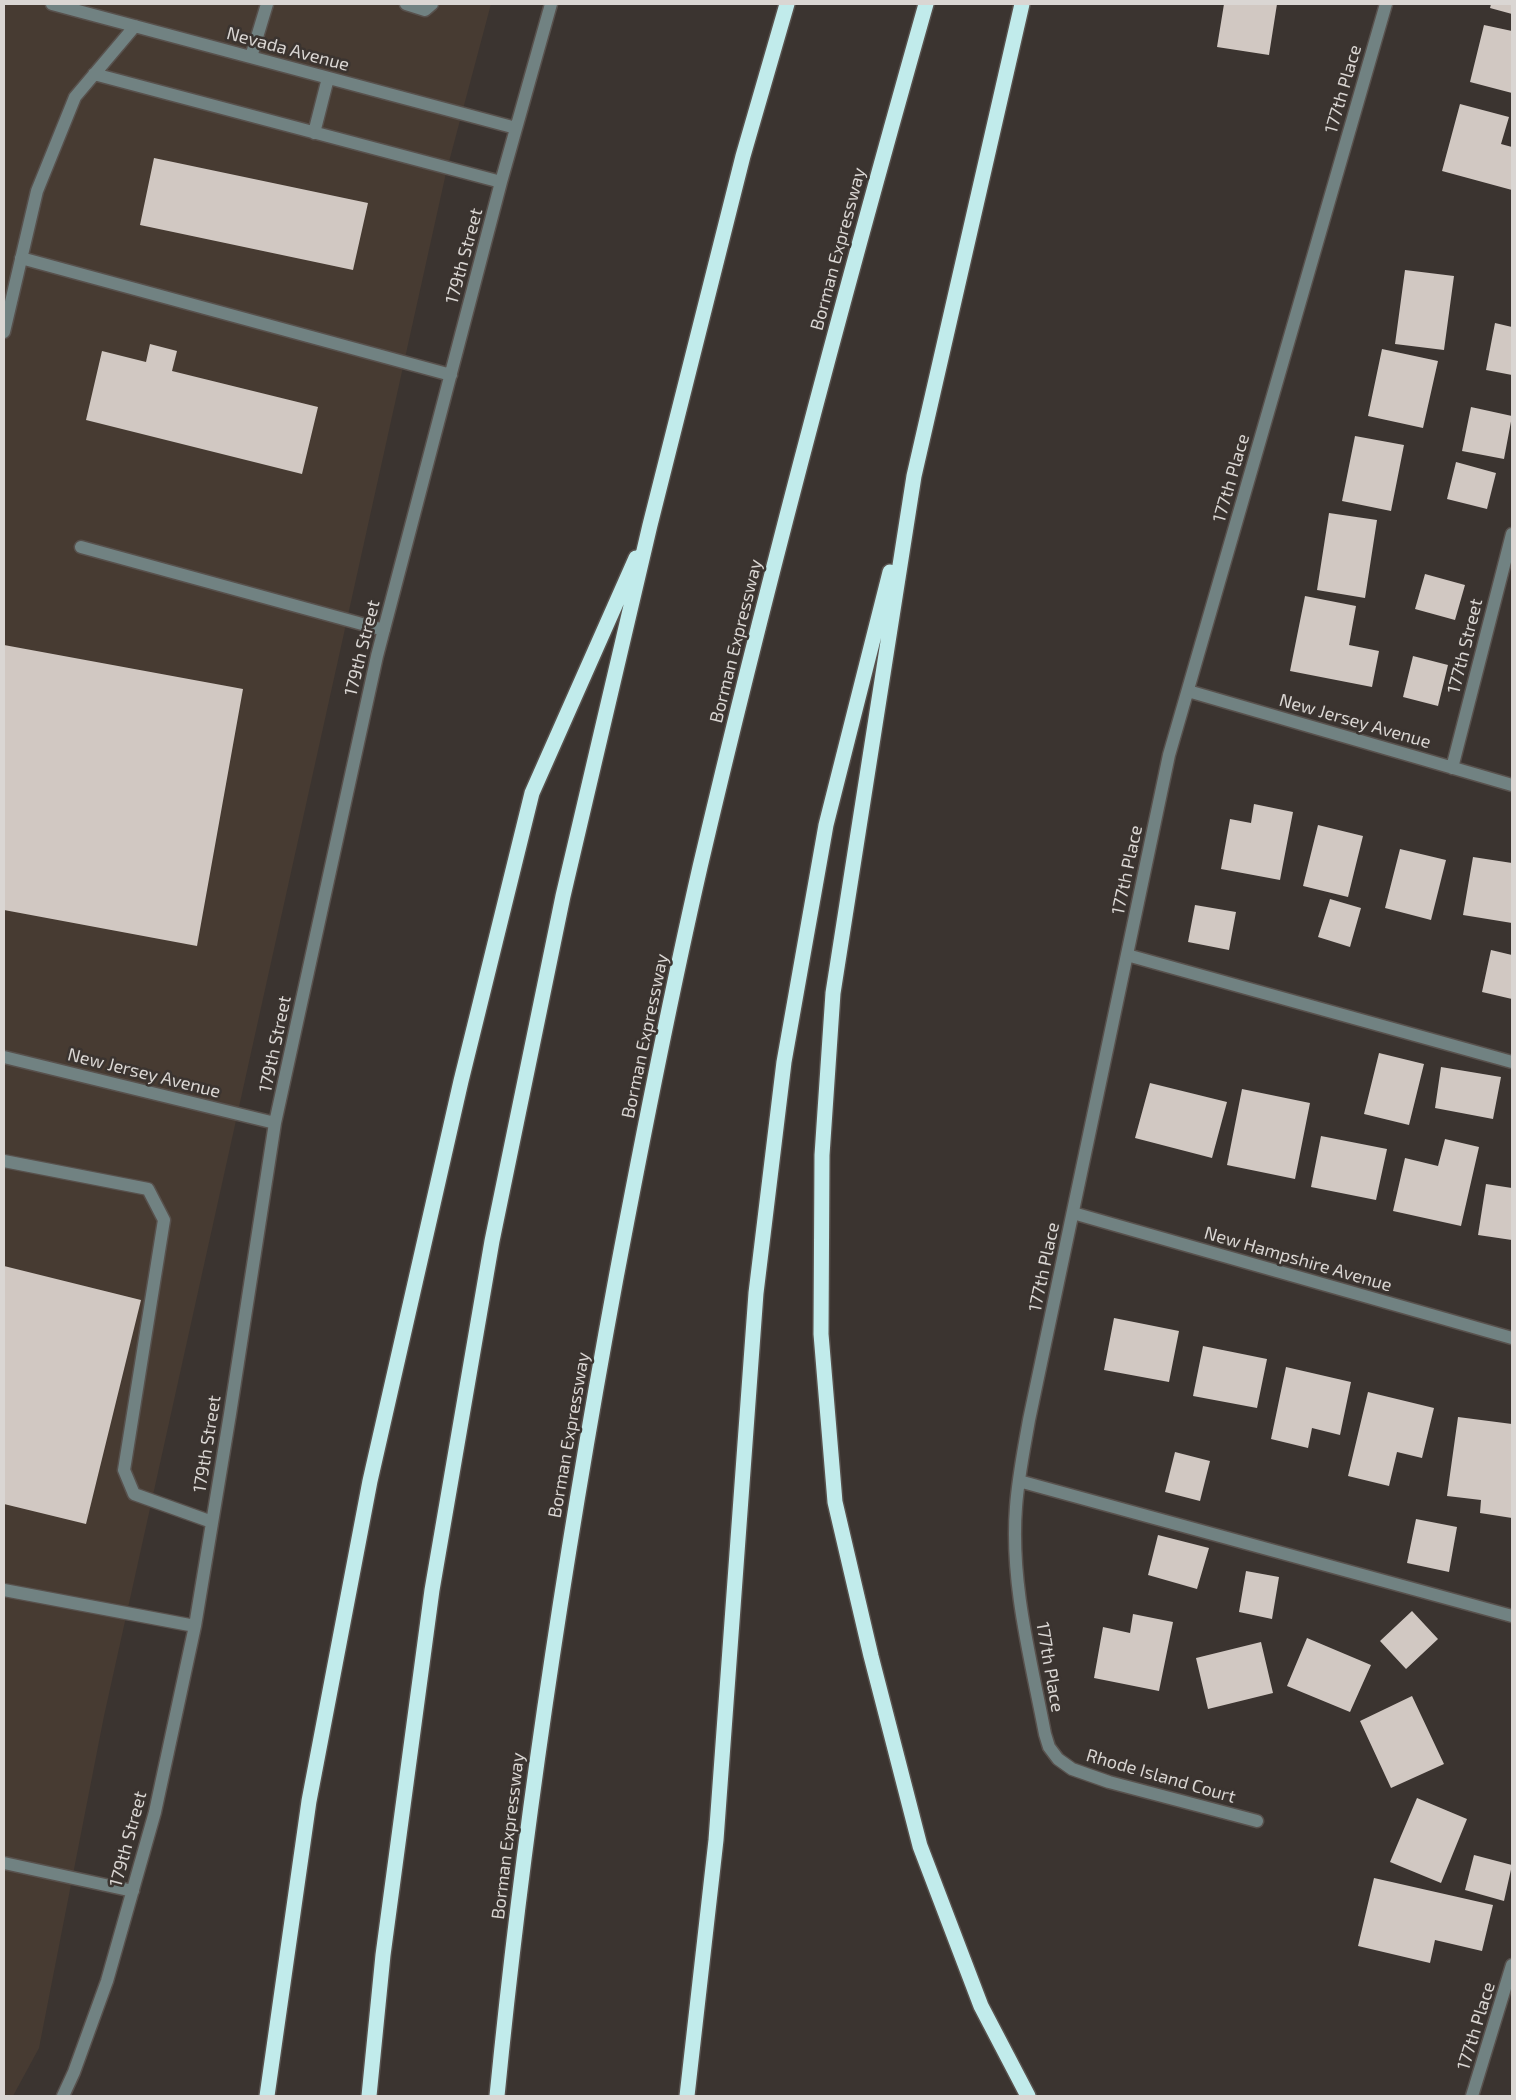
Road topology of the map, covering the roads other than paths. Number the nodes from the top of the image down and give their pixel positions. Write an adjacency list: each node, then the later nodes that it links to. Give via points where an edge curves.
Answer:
1 (52, 4): 10 (street, Nevada Avenue)
2 (267, 4): 11 (street)
3 (406, 4): 4 (street, via 425,10)
4 (432, 4)
5 (551, 4): 14 (street, 179th Street)
6 (787, 4): 21 (highway, via 743,156)
7 (926, 4): 48 (highway, Borman Expressway, via 851,268 776,552 699,871 638,1163 592,1405 541,1721)
8 (1022, 4): 20 (highway)
9 (1386, 4): 25 (street, 177th Place)
10 (135, 26): 11 (street, Nevada Avenue); 12 (street)
11 (251, 57): 13 (street, Nevada Avenue)
12 (94, 74): 15 (street); 17 (street, via 74,97 37,192)
13 (328, 78): 14 (street, Nevada Avenue); 15 (street)
14 (516, 128): 16 (street, 179th Street)
15 (314, 133): 16 (street)
16 (502, 182): 19 (street, 179th Street)
17 (21, 258): 18 (street); 19 (street)
18 (4, 332)
19 (451, 375): 24 (street, 179th Street)
20 (914, 476): 49 (highway, via 826,825 784,1062 756,1293 716,1840); 50 (highway, via 833,992 822,1155 821,1334 835,1502 920,1846 981,2006)
21 (650, 525): 46 (highway, via 532,793 461,1082 365,1510 309,1801); 47 (highway, via 563,896 492,1241 432,1590 383,1955)
22 (1512, 534): 26 (street, 177th Street)
23 (82, 546): 24 (street)
24 (384, 630): 31 (street, 179th Street)
25 (1188, 691): 26 (street, New Jersey Avenue); 28 (street, 177th Place, via 1169,755)
26 (1452, 768): 27 (street, New Jersey Avenue)
27 (1512, 785)
28 (1127, 956): 30 (street); 33 (street, 177th Place)
29 (4, 1057): 31 (street, New Jersey Avenue)
30 (1512, 1062)
31 (275, 1123): 36 (street, 179th Street)
32 (4, 1161): 36 (street, via 148,1189 164,1220 124,1470 134,1494)
33 (1073, 1213): 34 (street, New Hampshire Avenue); 35 (street, 177th Place)
34 (1512, 1338)
35 (1019, 1481): 38 (street); 40 (street, 177th Place, via 1016,1546 1020,1597 1045,1734)
36 (212, 1522): 39 (street, 179th Street)
37 (4, 1590): 39 (street)
38 (1512, 1616)
39 (195, 1626): 43 (street, 179th Street, via 155,1812)
40 (1058, 1759): 41 (street, Rhode Island Court, via 1072,1769 1109,1782)
41 (1257, 1821)
42 (4, 1863): 43 (street)
43 (133, 1891): 45 (street, 179th Street, via 107,1981)
44 (1512, 1965): 51 (street, 177th Place)
45 (63, 2096)
46 (267, 2096)
47 (369, 2096)
48 (497, 2096)
49 (688, 2096)
50 (1028, 2096)
51 (1472, 2096)

